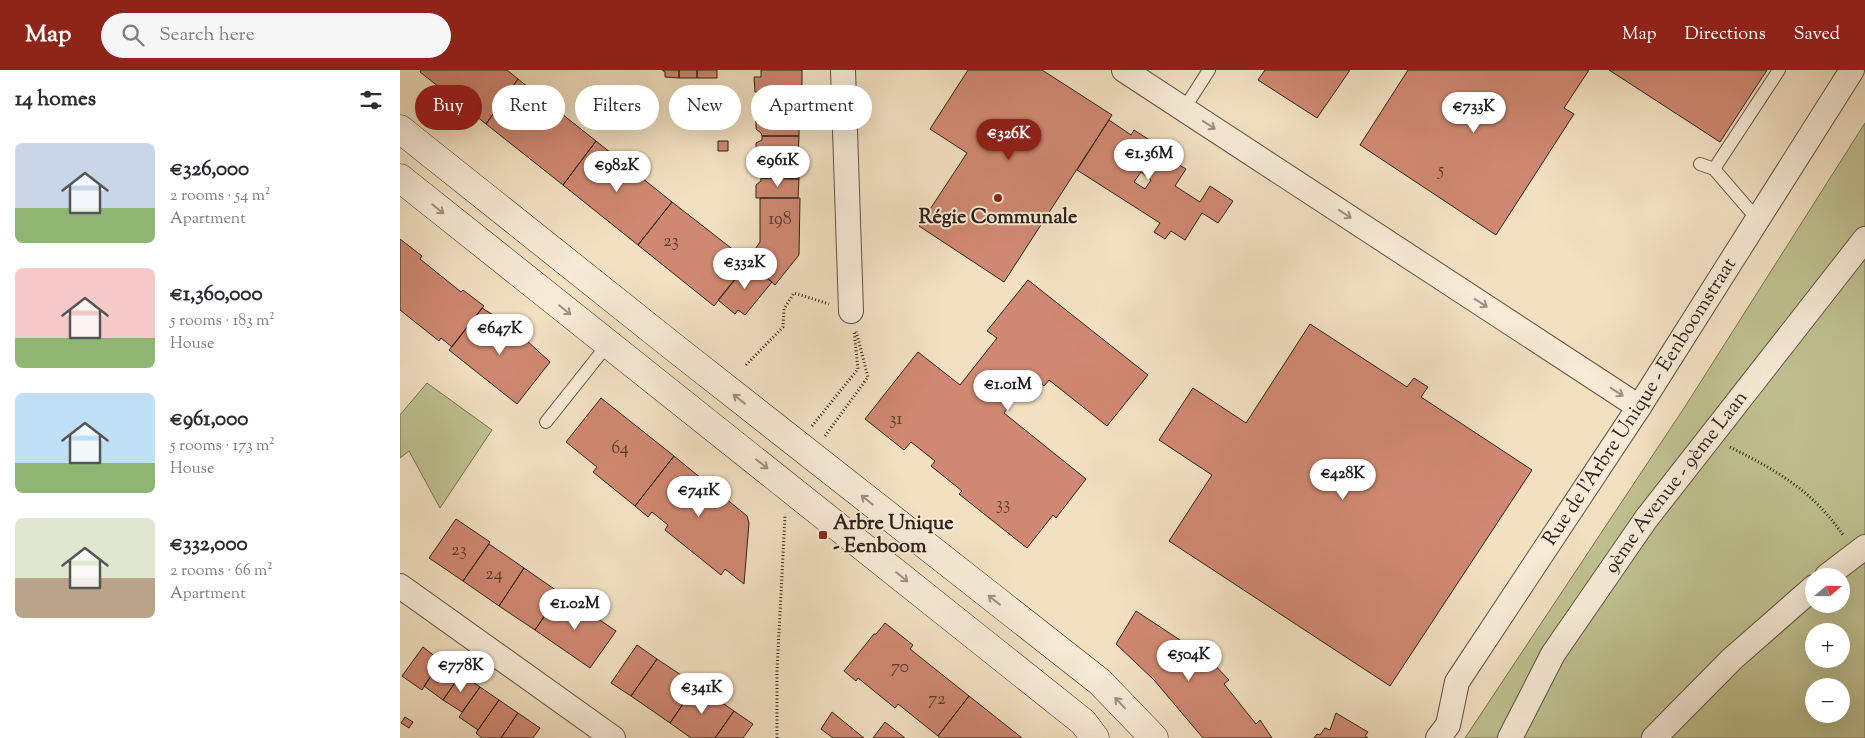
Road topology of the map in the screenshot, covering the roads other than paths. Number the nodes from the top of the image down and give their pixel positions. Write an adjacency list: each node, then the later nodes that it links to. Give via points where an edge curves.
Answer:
1 (843, 70): 13 (street)
2 (1124, 70): 6 (street)
3 (1209, 70): 6 (lane)
4 (1779, 70): 9 (lane)
5 (1852, 70): 11 (street, Rue de l'Arbre Unique - Eenboomstraat)
6 (1184, 109): 17 (street, one-way to 17)
7 (400, 129): 15 (street)
8 (1700, 164): 9 (lane)
9 (1714, 169): 11 (lane)
10 (400, 178): 14 (street, one-way to 14)
11 (1758, 220): 17 (street, Rue de l'Arbre Unique - Eenboomstraat)
12 (1865, 239): 27 (street, 9ème Avenue - 9ème Laan, via 1646,519 1553,654)
13 (851, 311)
14 (608, 344): 16 (street); 18 (lane)
15 (671, 345): 16 (street); 25 (street, one-way to 15, via 1100,682 810,442)
16 (648, 375): 24 (street, one-way to 24, via 1083,722)
17 (1639, 407): 26 (street, Rue de l'Arbre Unique - Eenboomstraat, via 1457,682 1448,725)
18 (546, 422)
19 (1860, 550): 20 (street)
20 (1837, 568)
21 (400, 586): 23 (street)
22 (1805, 595): 28 (street, via 1732,659)
23 (613, 738)
24 (1095, 738)
25 (1154, 738)
26 (1438, 738)
27 (1510, 738)
28 (1654, 738)

